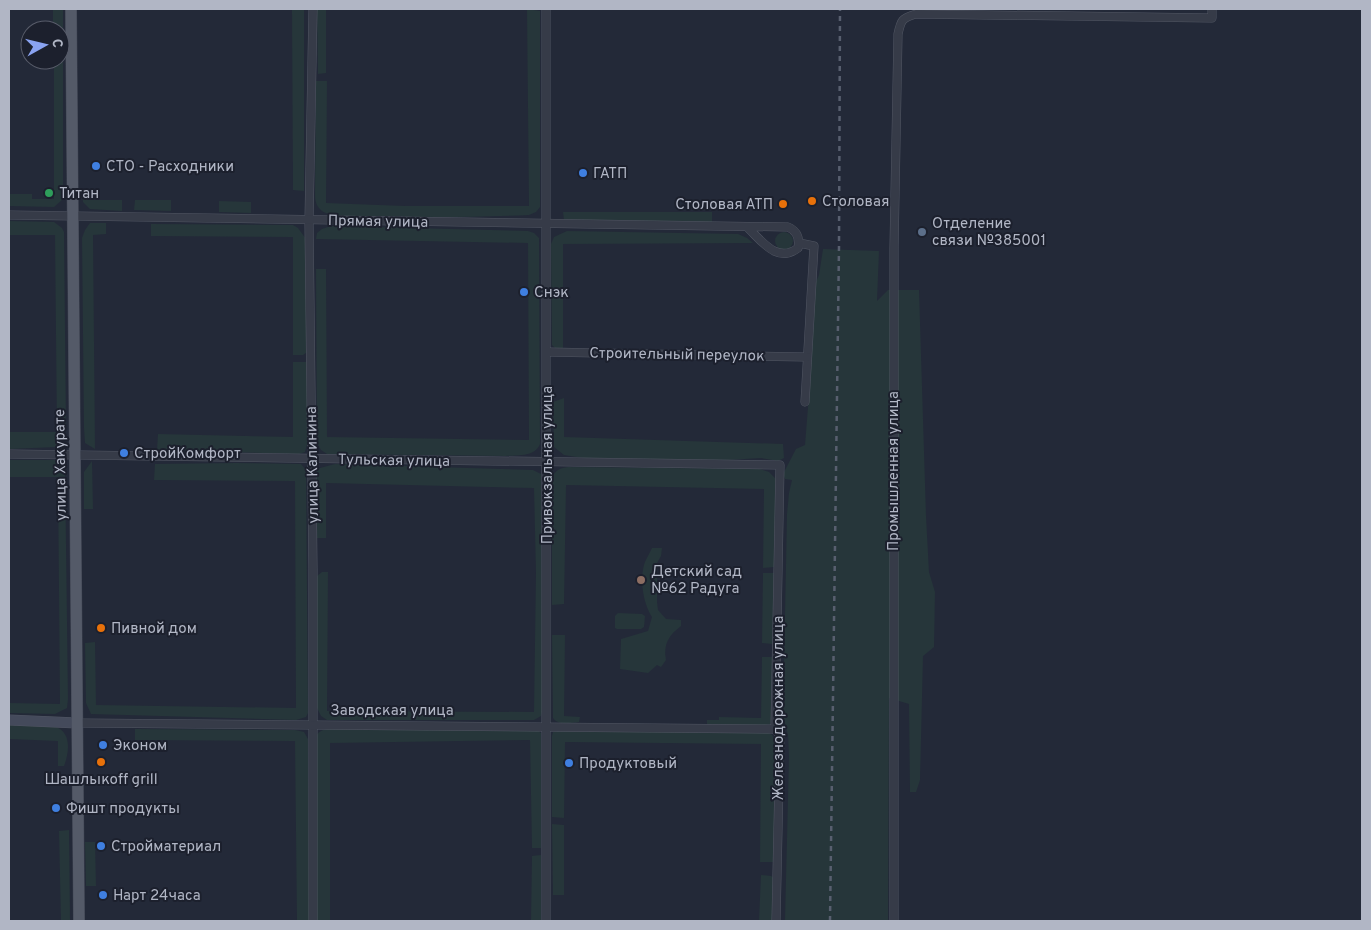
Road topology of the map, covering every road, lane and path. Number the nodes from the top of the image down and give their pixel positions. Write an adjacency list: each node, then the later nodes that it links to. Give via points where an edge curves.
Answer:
1 (71, 9): 6 (main road, улица Хакурате)
2 (313, 9): 7 (street, улица Калинина)
3 (1212, 9): 28 (street, Промышленная улица, via 1212,18 916,14 901,22 898,34 894,258)
4 (546, 10): 8 (street, Привокзальная улица)
5 (9, 215): 6 (street, Прямая улица)
6 (73, 216): 7 (street, Прямая улица); 15 (main road, улица Хакурате)
7 (310, 221): 8 (street, Прямая улица); 16 (street, улица Калинина)
8 (547, 223): 9 (street, Прямая улица); 11 (street, Привокзальная улица)
9 (747, 228): 10 (street, Прямая улица, via 788,227 794,230); 10 (street, via 782,255 798,248)
10 (799, 243): 12 (street, via 814,246)
11 (547, 352): 12 (street, Строительный переулок); 17 (street, Привокзальная улица)
12 (806, 357): 13 (street)
13 (805, 402)
14 (9, 454): 15 (street, Тульская улица)
15 (75, 455): 16 (street, Тульская улица); 20 (main road, улица Хакурате)
16 (312, 458): 17 (street, Тульская улица); 21 (street, улица Калинина)
17 (547, 463): 18 (street, Тульская улица); 22 (street, Привокзальная улица)
18 (780, 465): 23 (street, Железнодорожная улица)
19 (9, 720): 20 (main road, Заводская улица)
20 (77, 723): 21 (street, Заводская улица); 24 (main road, улица Хакурате)
21 (312, 725): 22 (street, Заводская улица); 25 (street, улица Калинина)
22 (546, 726): 23 (street, Заводская улица); 26 (street, Привокзальная улица)
23 (775, 729): 27 (street, Железнодорожная улица, via 780,736)
24 (79, 921)
25 (313, 921)
26 (546, 921)
27 (776, 921)
28 (894, 921)

